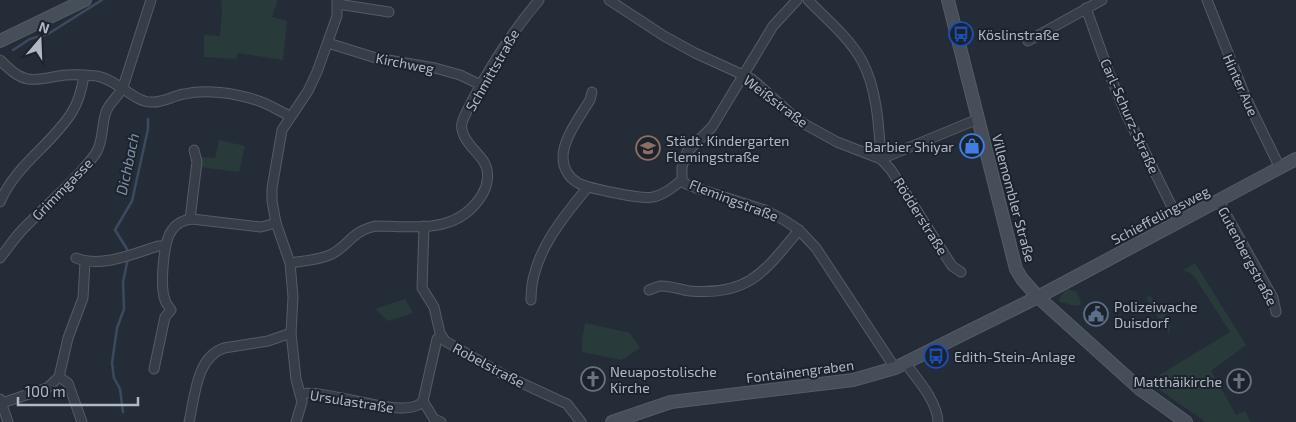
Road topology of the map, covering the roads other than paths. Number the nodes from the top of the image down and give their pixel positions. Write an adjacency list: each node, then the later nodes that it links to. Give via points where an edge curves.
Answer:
1 (85, 0): 15 (street)
2 (151, 0): 21 (street, Grimmgasse)
3 (539, 0): 20 (street, Schmittstraße, via 504,44)
4 (609, 0): 18 (street, Weißstraße, via 664,36)
5 (797, 0): 18 (street, Flemingstraße, via 773,26)
6 (808, 0): 26 (street, via 862,61 870,81)
7 (948, 0): 24 (street, Villemombler Straße)
8 (1102, 0): 12 (street)
9 (1207, 0): 28 (street, Hinter Aue, via 1246,98)
10 (337, 2): 11 (street); 16 (street, via 337,16)
11 (366, 4): 13 (street)
12 (1086, 8): 14 (street); 34 (street, Carl-Schurz-Straße, via 1126,114)
13 (389, 12)
14 (1028, 41)
15 (0, 42)
16 (328, 43): 20 (street, Kirchweg, via 376,58 435,68); 23 (street, via 308,90)
17 (0, 60): 19 (street, via 12,72 28,79)
18 (743, 75): 26 (street, Weißstraße, via 752,79 799,121 837,142); 29 (street, Flemingstraße, via 712,127 687,152)
19 (84, 76): 21 (street, via 111,80); 32 (street, via 73,111 12,178)
20 (481, 85): 36 (street, Schmittstraße, via 464,117 462,131 485,163 487,182 484,192 465,215 442,225)
21 (123, 87): 23 (street, via 148,102 195,92 239,96 257,100); 39 (street, Grimmgasse, via 105,114 97,151 22,230)
22 (592, 92): 30 (street, via 566,141 563,156 570,176)
23 (290, 116): 35 (street, via 282,130 272,188)
24 (978, 119): 26 (street); 45 (street, Villemombler Straße, via 1016,269)
25 (194, 150): 33 (street, via 197,162)
26 (881, 159): 43 (street, Rödderstraße, via 952,266)
27 (1296, 159): 28 (street, Schieffelingsweg)
28 (1280, 168): 31 (street, Schieffelingsweg)
29 (682, 180): 30 (street, via 662,194 647,198); 37 (street, Flemingstraße, via 696,188 765,210)
30 (588, 187): 46 (street, via 547,243 531,286)
31 (1218, 200): 34 (street, Schieffelingsweg); 47 (street, Gutenbergstraße, via 1273,298)
32 (0, 202)
33 (190, 219): 35 (street, via 261,227); 38 (street, via 171,231)
34 (1180, 221): 45 (street, Schieffelingsweg)
35 (276, 223): 42 (street)
36 (424, 226): 42 (street, Schmittstraße, via 364,229 332,254); 49 (street, Robelstraße, via 422,288 434,307)
37 (799, 230): 44 (street, via 759,275 745,284 711,291 660,286); 50 (street, Flemingstraße, via 816,248)
38 (165, 246): 41 (street); 51 (street, via 165,300 171,310 165,317)
39 (0, 258)
40 (76, 258): 41 (street)
41 (85, 262): 52 (street, via 83,298)
42 (290, 263): 48 (street)
43 (961, 272)
44 (649, 290)
45 (1038, 297): 50 (street, Fontainengraben); 64 (street, Villemombler Straße, via 1140,389)
46 (531, 300)
47 (1276, 312)
48 (291, 333): 53 (street); 58 (street, via 268,341 224,348 208,358 200,374)
49 (441, 337): 55 (street, via 437,340); 61 (street, Robelstraße, via 502,374 567,404)
50 (900, 366): 62 (street, Fontainengraben, via 853,380 670,402); 63 (street, via 928,394)
51 (154, 369)
52 (58, 377): 54 (street, via 47,388); 57 (street, via 68,383)
53 (300, 394): 55 (street, Ursulastraße, via 319,393 385,407 419,406); 59 (street, via 302,402)
54 (1, 400): 56 (street)
55 (423, 401): 60 (street, via 434,419)
56 (8, 422)
57 (82, 422)
58 (189, 422)
59 (296, 422)
60 (441, 422)
61 (581, 422)
62 (614, 422)
63 (938, 422)
64 (1186, 422)

